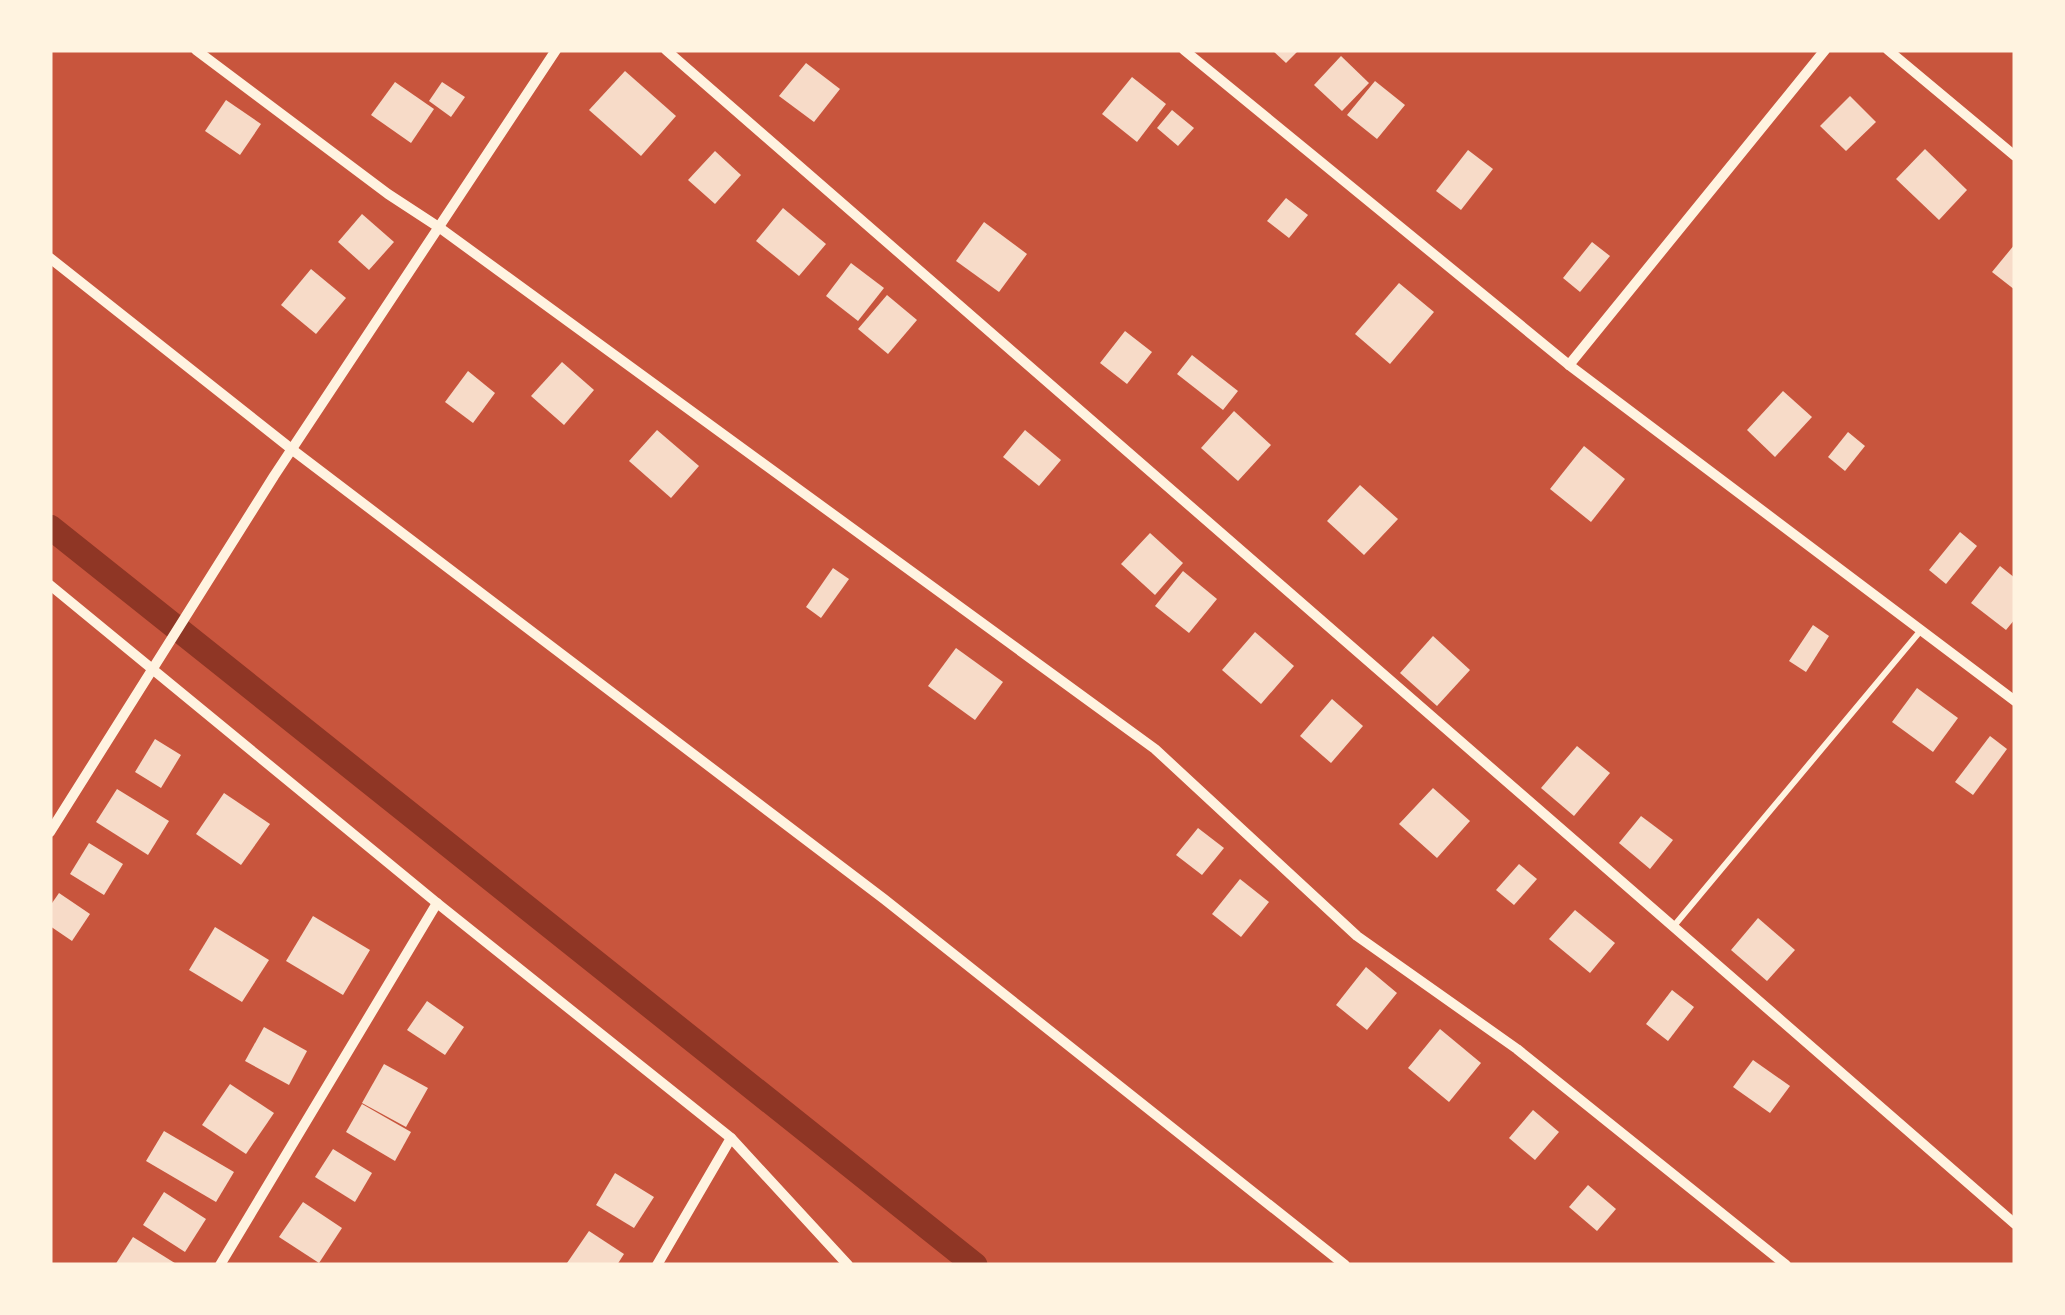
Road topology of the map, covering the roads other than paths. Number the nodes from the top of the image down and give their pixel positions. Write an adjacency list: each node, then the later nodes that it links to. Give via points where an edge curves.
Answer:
1 (196, 50): 8 (street)
2 (556, 50): 8 (street)
3 (666, 50): 18 (street)
4 (1184, 50): 10 (street)
5 (1826, 50): 10 (street)
6 (1888, 50): 7 (street)
7 (2015, 156)
8 (440, 228): 11 (street); 25 (street, via 1155,749 1357,936 1517,1049)
9 (50, 258): 11 (street)
10 (1569, 365): 13 (street)
11 (294, 451): 14 (street); 24 (street, via 884,899)
12 (50, 584): 14 (street)
13 (1922, 629): 15 (street); 18 (lane)
14 (150, 670): 16 (street); 17 (street)
15 (2015, 701)
16 (50, 832)
17 (437, 903): 19 (street); 21 (street)
18 (1674, 926): 20 (street)
19 (731, 1138): 22 (street); 23 (street)
20 (2015, 1224)
21 (220, 1265)
22 (656, 1265)
23 (848, 1265)
24 (1346, 1265)
25 (1786, 1265)

